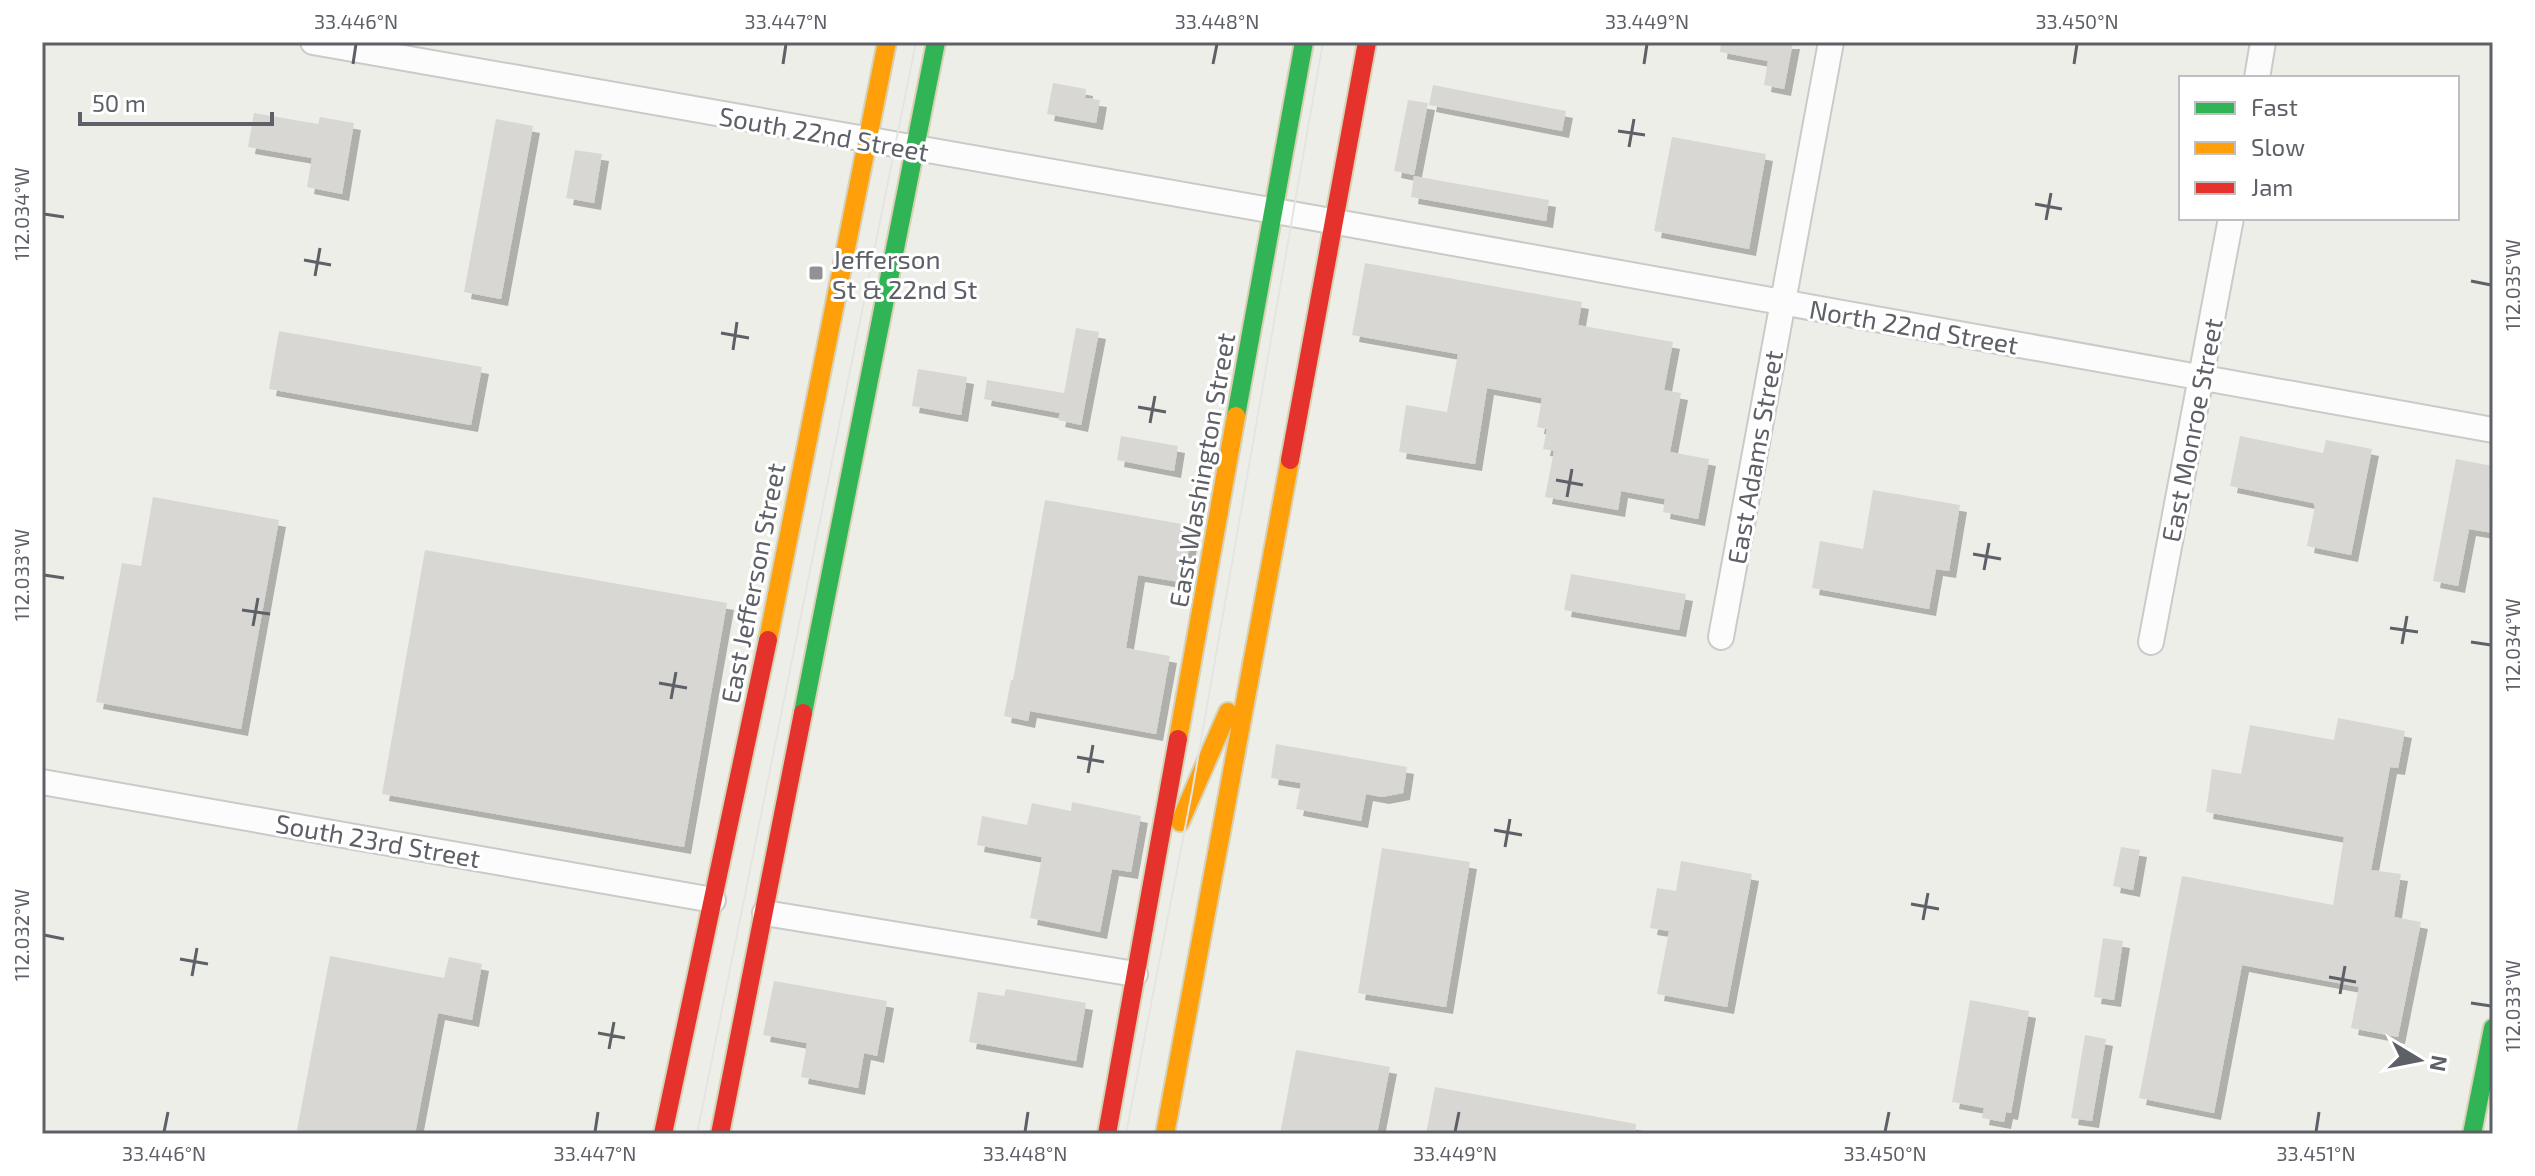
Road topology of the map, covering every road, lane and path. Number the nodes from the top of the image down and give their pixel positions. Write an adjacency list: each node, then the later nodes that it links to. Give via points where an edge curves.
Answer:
1 (313, 42): 9 (street, South 22nd Street)
2 (887, 42): 9 (main road, East Jefferson Street)
3 (936, 42): 10 (main road)
4 (1304, 42): 11 (main road, East Washington Street)
5 (1367, 42): 13 (main road, East Washington Street)
6 (1831, 42): 14 (street, East Adams Street)
7 (2263, 42): 8 (street)
8 (2257, 76)
9 (867, 141): 10 (street, South 22nd Street); 21 (main road, East Jefferson Street)
10 (915, 149): 11 (street, South 22nd Street); 23 (main road)
11 (1274, 211): 13 (street, South 22nd Street); 22 (main road, East Washington Street)
12 (2231, 220): 15 (street, East Monroe Street)
13 (1334, 222): 14 (street, North 22nd Street); 19 (main road, East Washington Street)
14 (1782, 303): 15 (street, North 22nd Street); 17 (street, East Adams Street)
15 (2201, 378): 16 (street, North 22nd Street); 18 (street, East Monroe Street)
16 (2493, 430)
17 (1721, 637)
18 (2151, 642)
19 (1253, 657): 22 (main road, East Washington Street, via 1192,792); 31 (main road, East Washington Street)
20 (42, 782): 21 (street, South 23rd Street)
21 (713, 900): 28 (main road, East Jefferson Street)
22 (1148, 908): 24 (main road, East Washington Street)
23 (765, 913): 24 (street); 26 (main road)
24 (1135, 974): 30 (main road, East Washington Street)
25 (2493, 1028): 32 (main road)
26 (740, 1034): 27 (main road); 29 (main road)
27 (705, 1120)
28 (663, 1134)
29 (720, 1134)
30 (1107, 1134)
31 (1165, 1134)
32 (2472, 1134)

